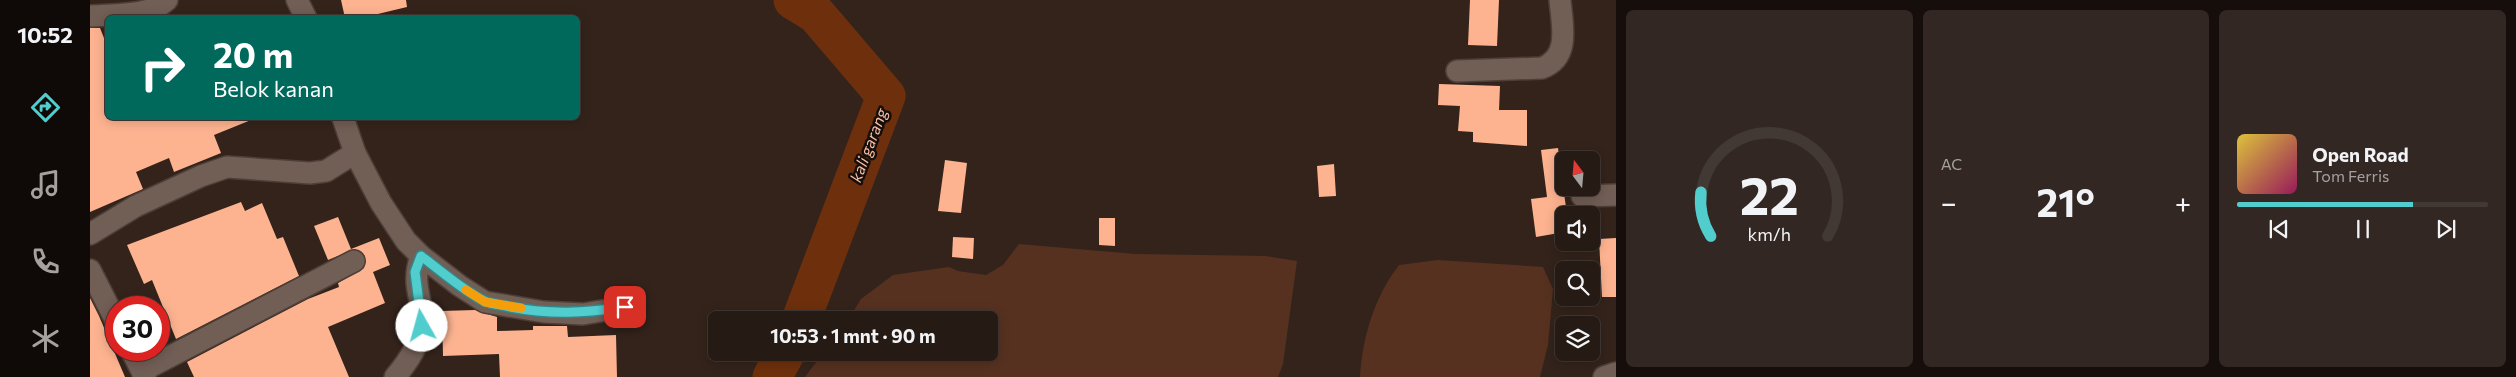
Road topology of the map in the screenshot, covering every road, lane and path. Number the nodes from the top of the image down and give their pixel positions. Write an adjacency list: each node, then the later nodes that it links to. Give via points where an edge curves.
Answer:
1 (167, 0): 5 (street, via 150,10)
2 (297, 0): 4 (street)
3 (1560, 0): 6 (street, via 1563,42 1553,64 1542,68)
4 (304, 15)
5 (90, 16)
6 (1457, 71)
7 (344, 120): 8 (street)
8 (355, 153): 11 (street, via 326,171 310,173 227,167 136,206); 12 (street, via 389,216)
9 (1600, 195): 10 (street)
10 (1616, 195)
11 (90, 234)
12 (421, 256): 16 (street, via 485,302 544,312 583,314); 20 (street, via 415,272 422,326 409,360)
13 (354, 261): 19 (street)
14 (90, 270): 15 (street)
15 (105, 299)
16 (625, 307)
17 (137, 361): 19 (street)
18 (1616, 373): 21 (street)
19 (144, 374)
20 (395, 377)
21 (1604, 377)

